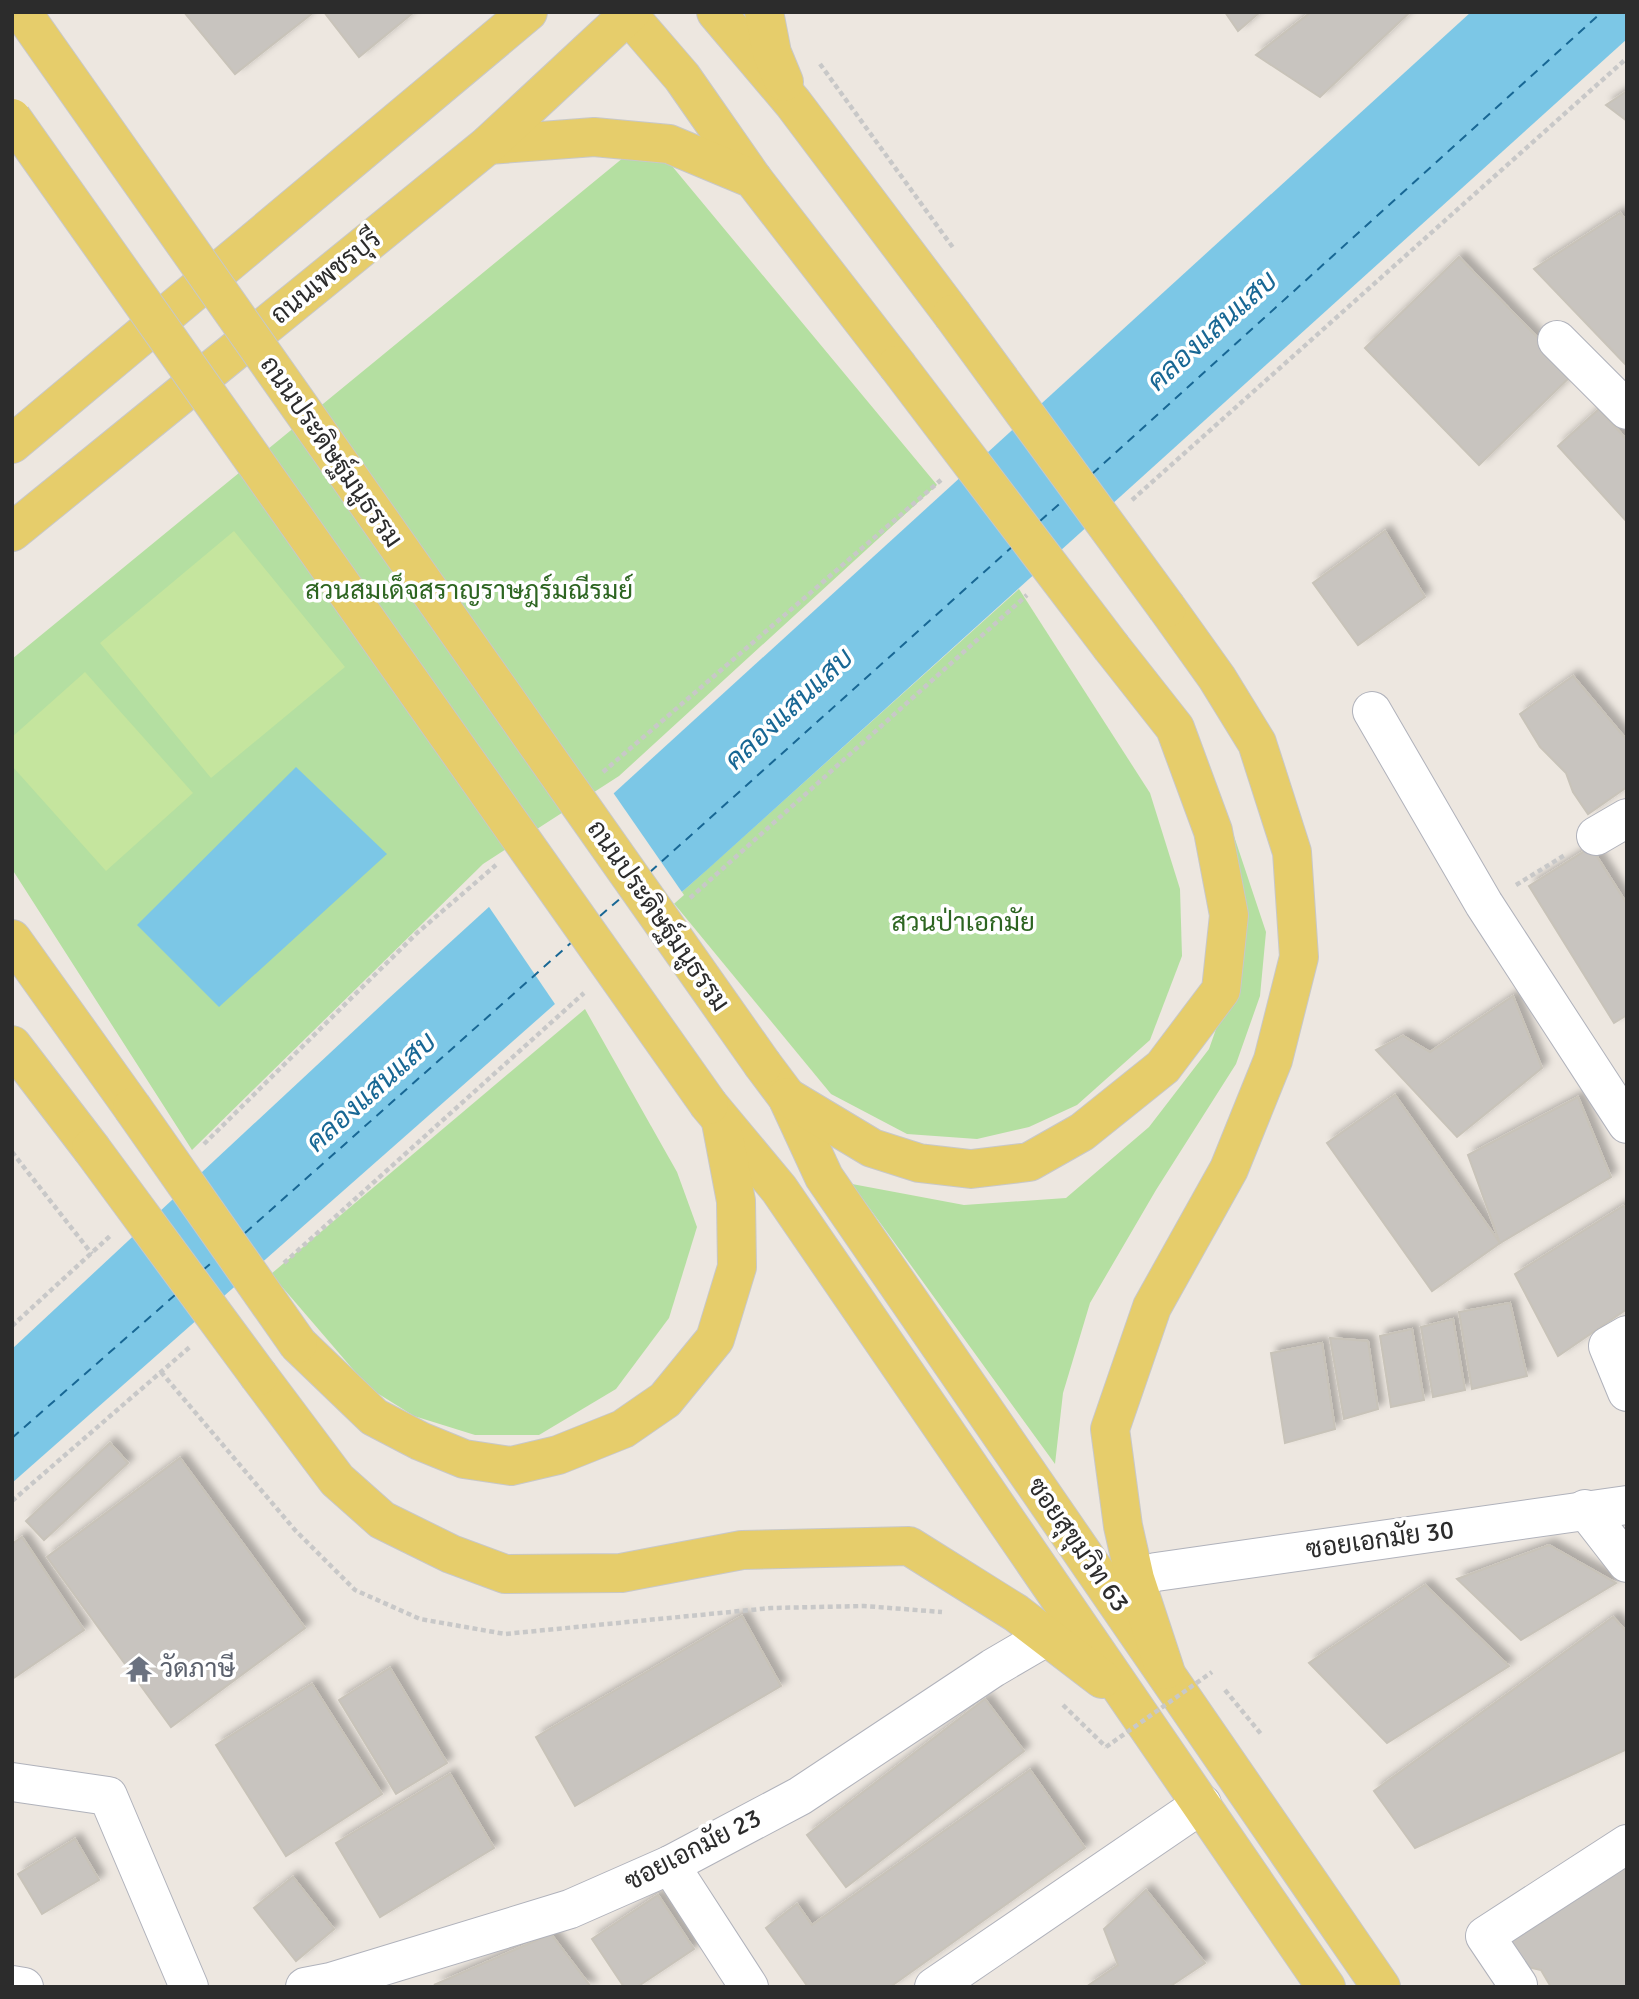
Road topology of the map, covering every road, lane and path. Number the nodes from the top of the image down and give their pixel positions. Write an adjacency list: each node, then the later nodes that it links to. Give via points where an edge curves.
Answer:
1 (22, 12): 29 (main road, ถนนประดิษฐ์มนูธรรม, bridge)
2 (528, 12): 15 (main road)
3 (716, 12): 8 (main road)
4 (764, 12): 8 (main road, via 772,53)
5 (629, 13): 10 (main road, ถนนเพชรบุรี); 11 (main road, via 682,77)
6 (815, 57): 12 (path)
7 (1627, 58): 17 (path)
8 (793, 103): 45 (main road, bridge, via 1217,678 1256,743 1292,852 1299,957 1273,1060 1228,1169 1152,1307 1110,1429)
9 (12, 118): 30 (main road, bridge)
10 (488, 145): 11 (main road, via 594,136 669,144); 18 (main road, ถนนเพชรบุรี)
11 (754, 179): 29 (main road, bridge, via 1175,729 1213,831 1229,915 1221,990 1163,1067 1082,1132 1029,1162 971,1169 919,1163 873,1148)
12 (962, 260)
13 (1557, 340): 14 (street)
14 (1627, 410)
15 (12, 444)
16 (946, 476): 21 (path)
17 (1132, 501)
18 (12, 532)
19 (1028, 594): 24 (path)
20 (1372, 712): 25 (street)
21 (597, 777)
22 (1611, 827): 25 (path)
23 (502, 859): 32 (path, via 417,933)
24 (686, 901)
25 (1484, 904): 31 (street)
26 (12, 939): 30 (main road, bridge, via 298,1344 374,1417 464,1459 512,1466 558,1455 623,1429 665,1400 715,1339 737,1267 736,1201)
27 (593, 985): 36 (path)
28 (12, 1045): 46 (main road, bridge, via 337,1480 382,1520 505,1574 621,1573 742,1550 909,1546)
29 (787, 1097): 47 (main road, ซอยสุขุมวิท 63, via 824,1177)
30 (715, 1112): 48 (main road, ซอยสุขุมวิท 63, via 779,1189)
31 (1627, 1124)
32 (201, 1147)
33 (12, 1152): 35 (path)
34 (112, 1234): 35 (path)
35 (92, 1254): 37 (path)
36 (282, 1264)
37 (12, 1326)
38 (1627, 1335): 40 (street, via 1608,1346)
39 (194, 1344): 41 (path)
40 (1627, 1392)
41 (12, 1502)
42 (1627, 1505): 43 (street, ซอยเอกมัย 30)
43 (1585, 1509): 44 (street); 45 (street, ซอยเอกมัย 30, via 1167,1570)
44 (1627, 1563)
45 (1135, 1579): 47 (main road)
46 (1046, 1637): 48 (main road); 54 (street, ซอยเอกมัย 23, via 800,1796)
47 (1165, 1670): 63 (main road, ซอยสุขุมวิท 63)
48 (1129, 1699): 52 (main road, ซอยสุขุมวิท 63)
49 (1063, 1705): 50 (path, bridge, via 1106,1747 1212,1672)
50 (1261, 1734)
51 (12, 1782): 58 (street, via 108,1796)
52 (1202, 1804): 61 (street); 62 (main road, ซอยสุขุมวิท 63)
53 (1627, 1844): 56 (street, via 1485,1936)
54 (670, 1865): 59 (street, ซอยเอกมัย 23, via 570,1909); 60 (street)
55 (12, 1985): 57 (street)
56 (1522, 1986)
57 (24, 1987)
58 (190, 1987)
59 (306, 1987)
60 (750, 1987)
61 (934, 1987)
62 (1326, 1987)
63 (1381, 1987)

